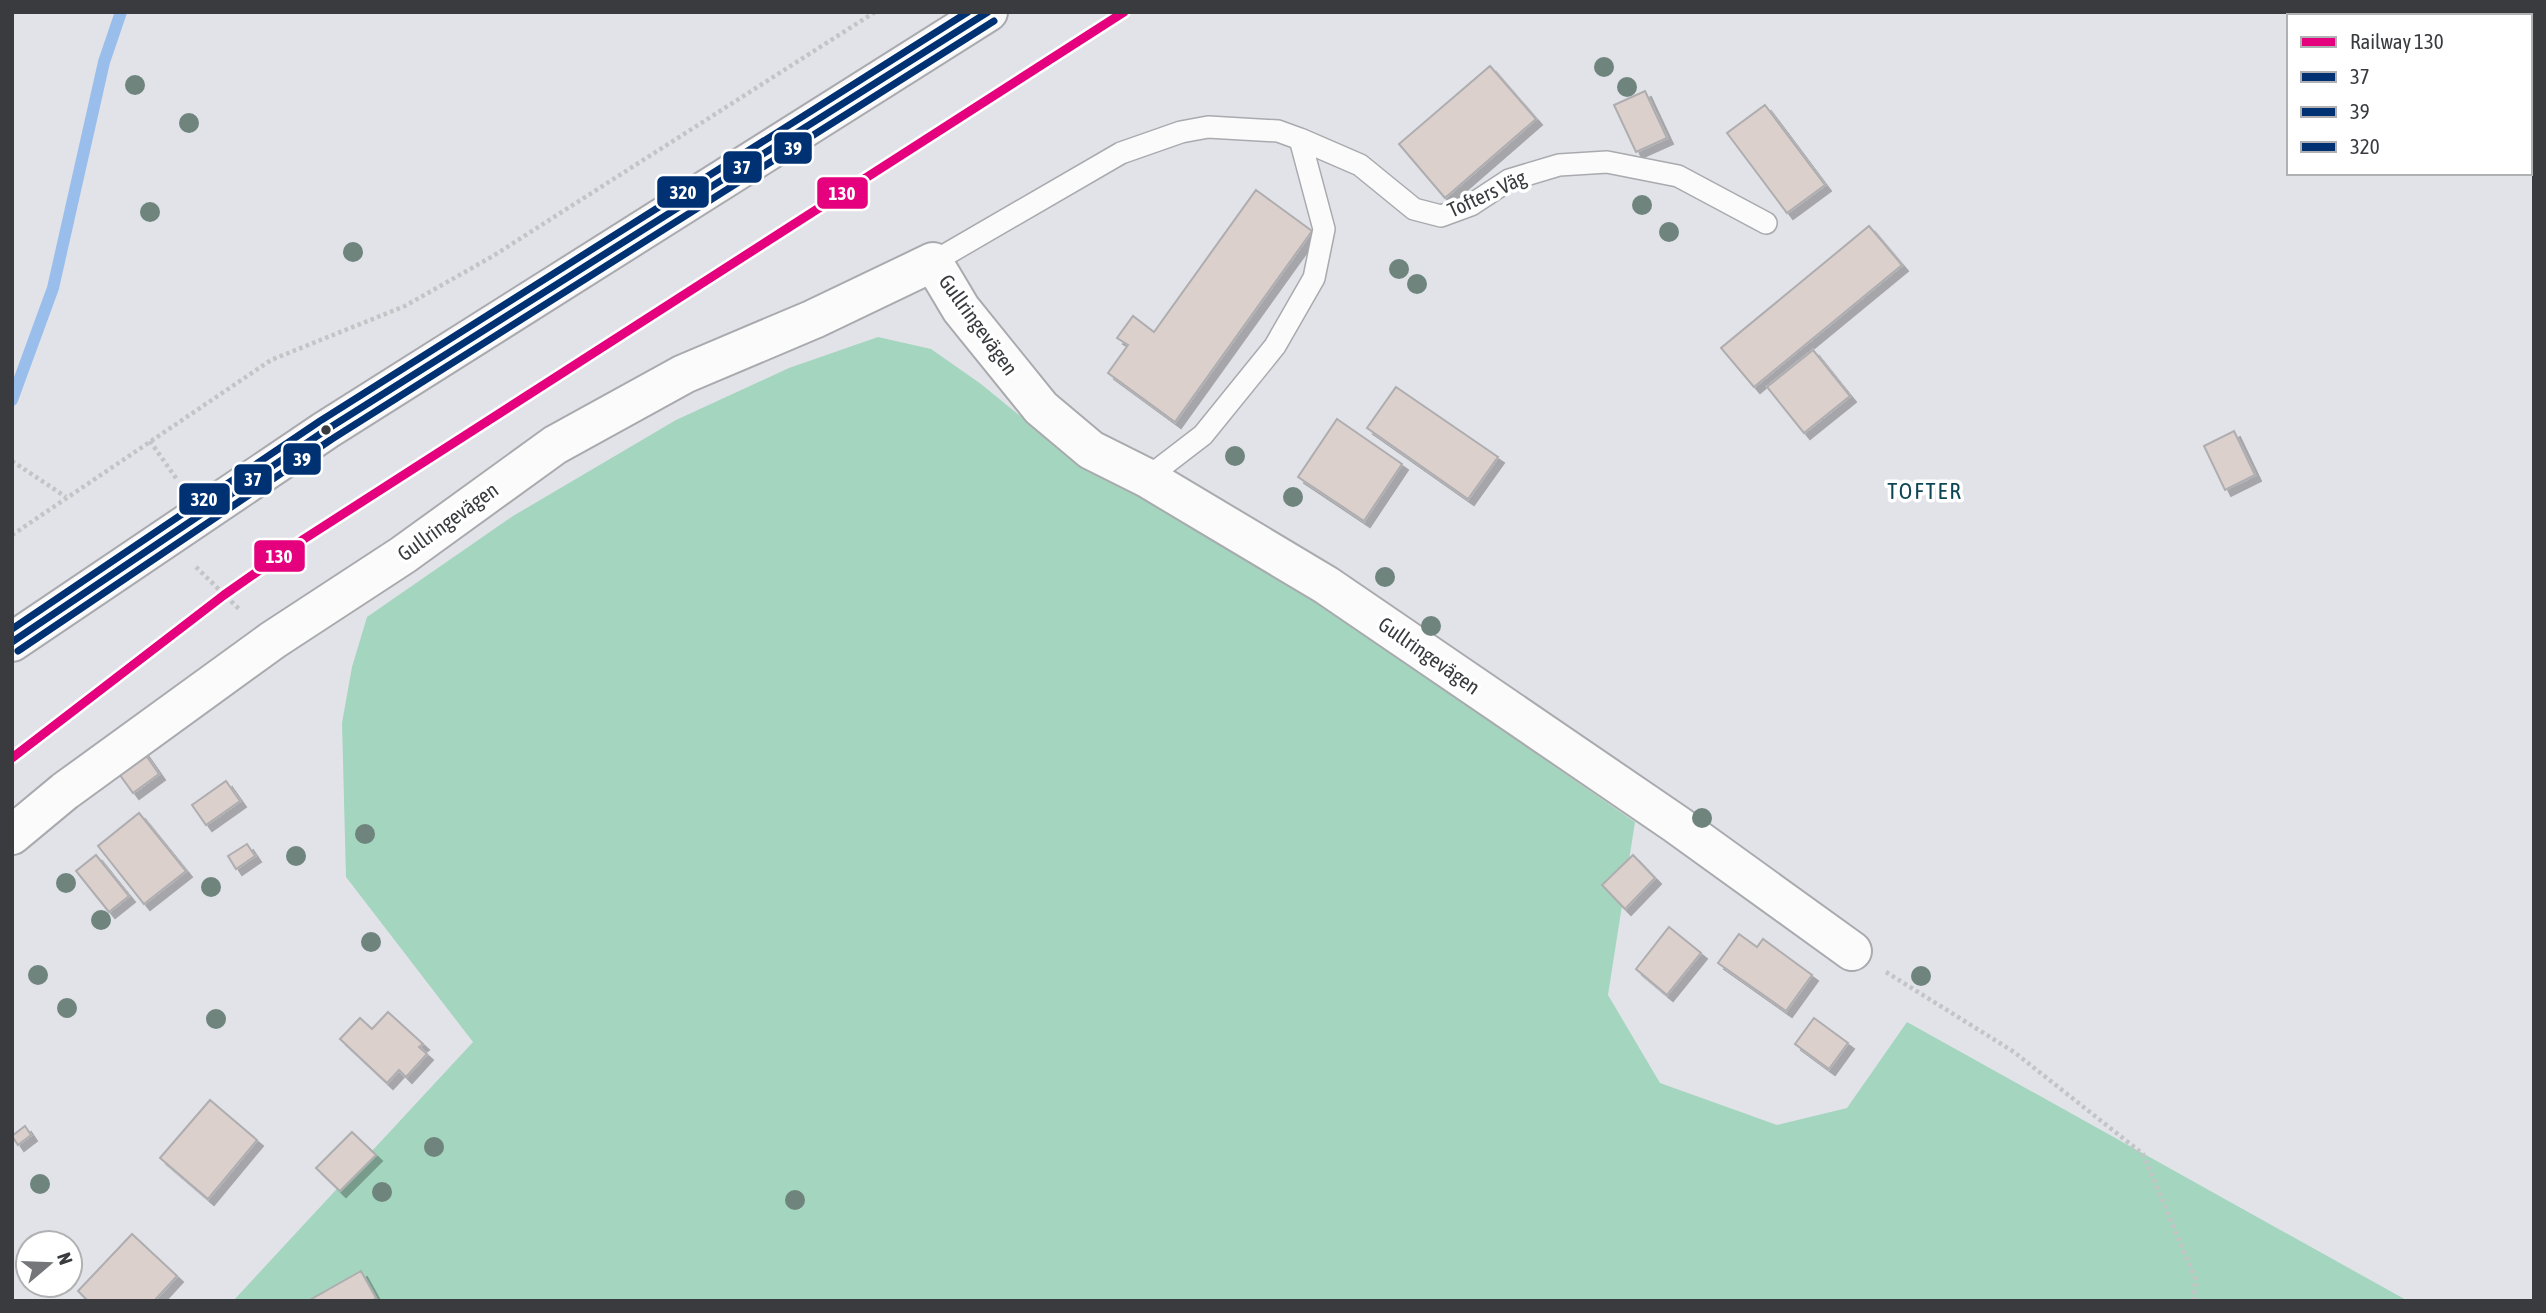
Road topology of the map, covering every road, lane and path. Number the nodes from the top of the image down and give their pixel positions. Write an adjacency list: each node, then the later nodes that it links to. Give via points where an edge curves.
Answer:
1 (875, 12): 8 (path, via 493,256 405,306 271,360)
2 (988, 12): 12 (main road, via 370,402)
3 (1300, 139): 4 (lane, Tofters Väg, via 1360,165 1414,209 1441,216 1471,205 1508,180 1559,165 1607,162 1678,176); 5 (lane, Tofters Väg, via 1278,131 1208,127 1151,141 1121,153); 7 (lane, via 1324,229 1314,278 1275,346 1203,435)
4 (1766, 223)
5 (933, 262): 7 (street, Gullringevägen, via 961,309 1041,408 1091,450); 11 (street, Gullringevägen, via 684,374 555,445)
6 (12, 461): 8 (path)
7 (1147, 478): 14 (street, Gullringevägen, via 1326,585 1676,824)
8 (66, 497): 9 (path)
9 (12, 535)
10 (200, 562): 11 (path, via 195,568)
11 (273, 640): 13 (street, Gullringevägen, via 65,791)
12 (12, 642)
13 (12, 835)
14 (1852, 951): 15 (path, via 2014,1052 2143,1154 2194,1278)
15 (2194, 1301)

